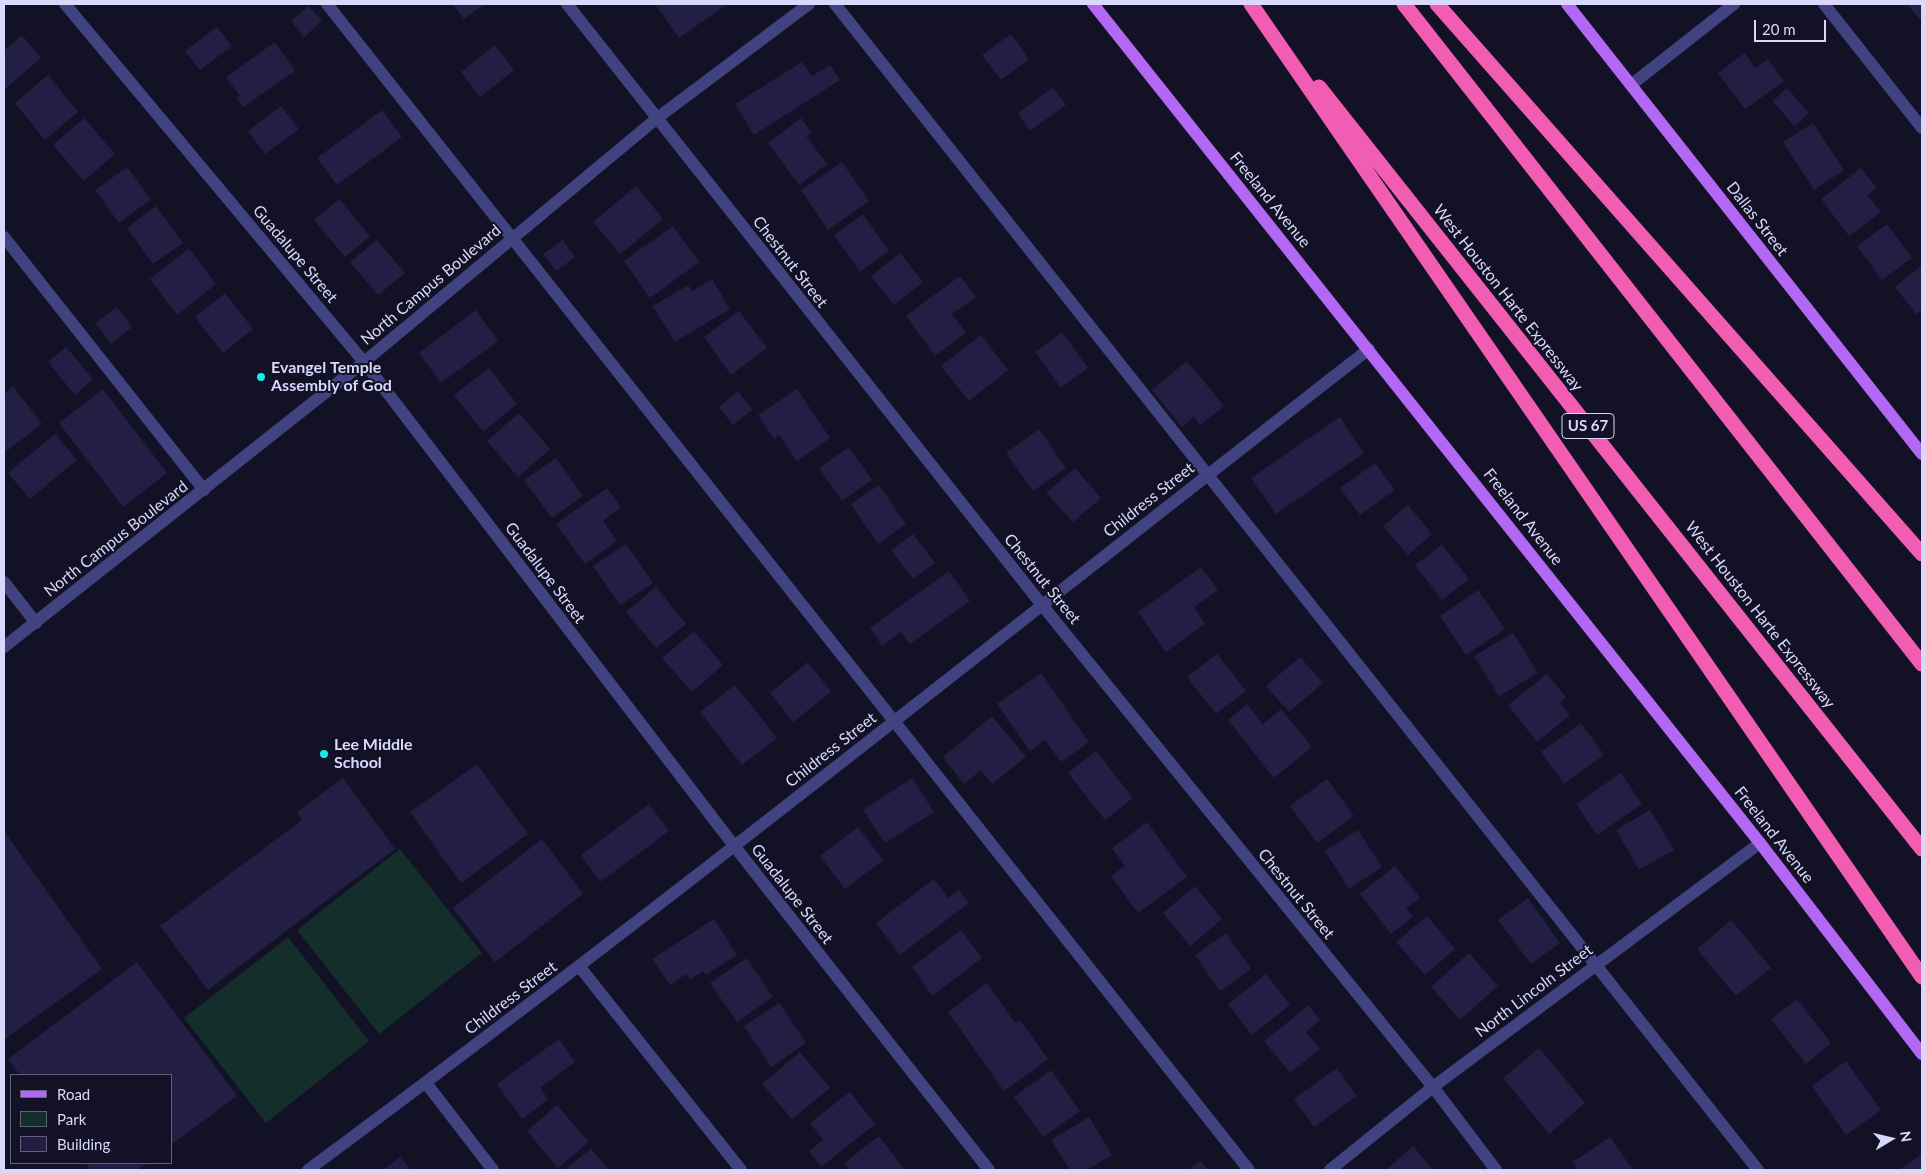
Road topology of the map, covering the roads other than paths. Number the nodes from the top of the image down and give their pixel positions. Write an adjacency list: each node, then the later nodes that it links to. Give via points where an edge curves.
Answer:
1 (65, 4): 19 (street, Guadalupe Street)
2 (327, 4): 17 (street)
3 (567, 4): 14 (street, Chestnut Street)
4 (809, 4): 14 (street, North Campus Boulevard)
5 (835, 4): 21 (street)
6 (1093, 4): 18 (main road, Freeland Avenue)
7 (1252, 4): 32 (highway, West Houston Harte Expressway / US 67); 35 (highway)
8 (1404, 4): 28 (highway)
9 (1437, 4): 23 (highway)
10 (1567, 4): 13 (main road, Dallas Street)
11 (1734, 4): 13 (street)
12 (1824, 4): 15 (street)
13 (1631, 85): 20 (main road, Dallas Street)
14 (656, 119): 17 (street, North Campus Boulevard); 25 (street, Chestnut Street)
15 (1922, 128)
16 (4, 237): 22 (street)
17 (513, 238): 19 (street, North Campus Boulevard); 29 (street)
18 (1369, 349): 21 (street, Childress Street); 30 (main road, Freeland Avenue)
19 (364, 362): 22 (street, North Campus Boulevard); 31 (street, Guadalupe Street)
20 (1922, 454)
21 (1208, 475): 25 (street, Childress Street); 34 (street)
22 (204, 490): 26 (street, North Campus Boulevard)
23 (1922, 554)
24 (4, 582): 26 (street)
25 (1042, 605): 29 (street, Childress Street); 38 (street, Chestnut Street)
26 (36, 623): 27 (street, North Campus Boulevard)
27 (4, 647)
28 (1922, 664)
29 (894, 722): 31 (street, Childress Street); 43 (street)
30 (1760, 843): 34 (street, North Lincoln Street); 36 (main road, Freeland Avenue)
31 (734, 847): 33 (street, Childress Street); 42 (street, Guadalupe Street)
32 (1922, 849)
33 (579, 966): 37 (street, Childress Street); 41 (street)
34 (1596, 966): 38 (street, North Lincoln Street); 46 (street)
35 (1922, 977)
36 (1922, 1054)
37 (426, 1083): 39 (street, Childress Street); 40 (street)
38 (1433, 1088): 44 (street, North Lincoln Street); 45 (street, Chestnut Street)
39 (308, 1170)
40 (494, 1170)
41 (741, 1170)
42 (989, 1170)
43 (1249, 1170)
44 (1330, 1170)
45 (1496, 1170)
46 (1758, 1170)

